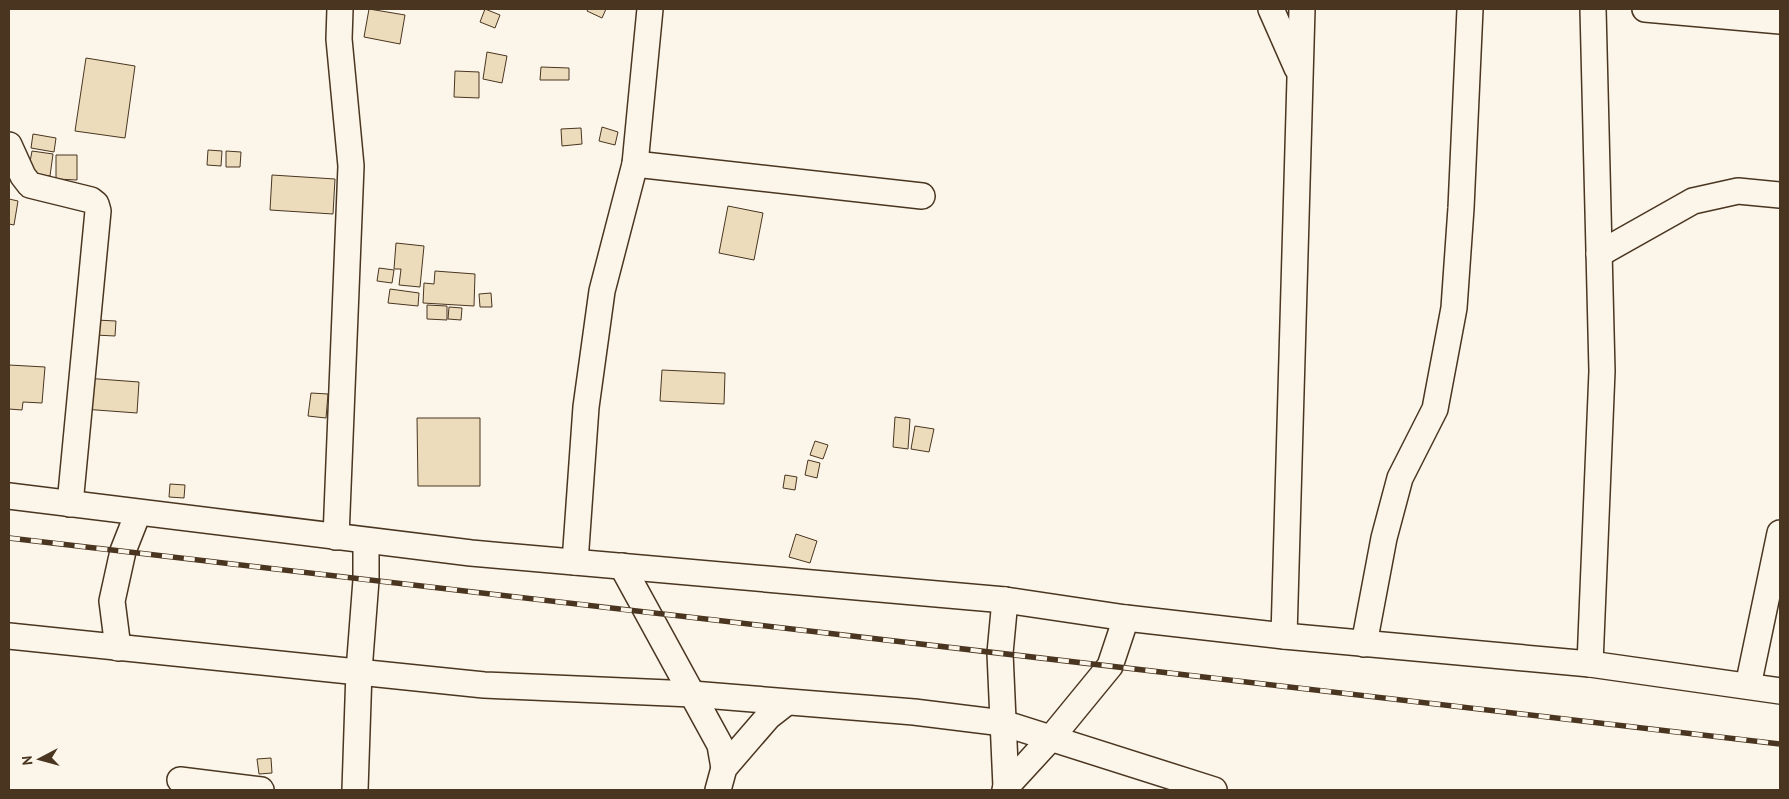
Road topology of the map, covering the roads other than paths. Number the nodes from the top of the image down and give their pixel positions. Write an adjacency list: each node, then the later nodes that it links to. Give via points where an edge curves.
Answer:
1 (340, 9): 20 (street, via 339,39 351,166)
2 (650, 9): 12 (street)
3 (1271, 9): 10 (street)
4 (1302, 9): 10 (street)
5 (1470, 9): 28 (street, via 1454,308 1435,409 1400,478 1395,495)
6 (1593, 9): 15 (street)
7 (1645, 9): 8 (street)
8 (1716, 12): 9 (street)
9 (1780, 21)
10 (1299, 72): 27 (street)
11 (9, 145): 17 (street, via 30,185 91,200 98,211)
12 (635, 164): 14 (street); 22 (street, via 602,291 586,407)
13 (1780, 195): 15 (street, via 1738,191 1693,201)
14 (922, 196)
15 (1599, 254): 30 (street, via 1602,370)
16 (9, 496): 17 (street)
17 (70, 504): 18 (street)
18 (138, 513): 20 (street); 29 (street, via 123,551 112,601)
19 (1780, 533): 32 (street)
20 (336, 537): 21 (street)
21 (366, 541): 22 (street); 31 (street)
22 (575, 562): 23 (street)
23 (622, 566): 24 (street); 34 (street)
24 (1005, 600): 25 (street); 36 (street, via 1000,653)
25 (1126, 618): 27 (street); 37 (street, via 1110,666)
26 (9, 636): 29 (street)
27 (1284, 636): 28 (street)
28 (1364, 644): 30 (street)
29 (118, 648): 31 (street)
30 (1590, 664): 32 (street)
31 (359, 671): 34 (street, via 484,685); 42 (street)
32 (1748, 686): 33 (street)
33 (1780, 690)
34 (692, 694): 35 (street); 38 (street, via 720,745)
35 (786, 703): 36 (street, via 914,712); 38 (street, via 768,717)
36 (1003, 723): 37 (street); 40 (street)
37 (1051, 738): 40 (street); 43 (street)
38 (721, 779)
39 (180, 780): 41 (street)
40 (1005, 789)
41 (261, 790)
42 (355, 790)
43 (1214, 790)

